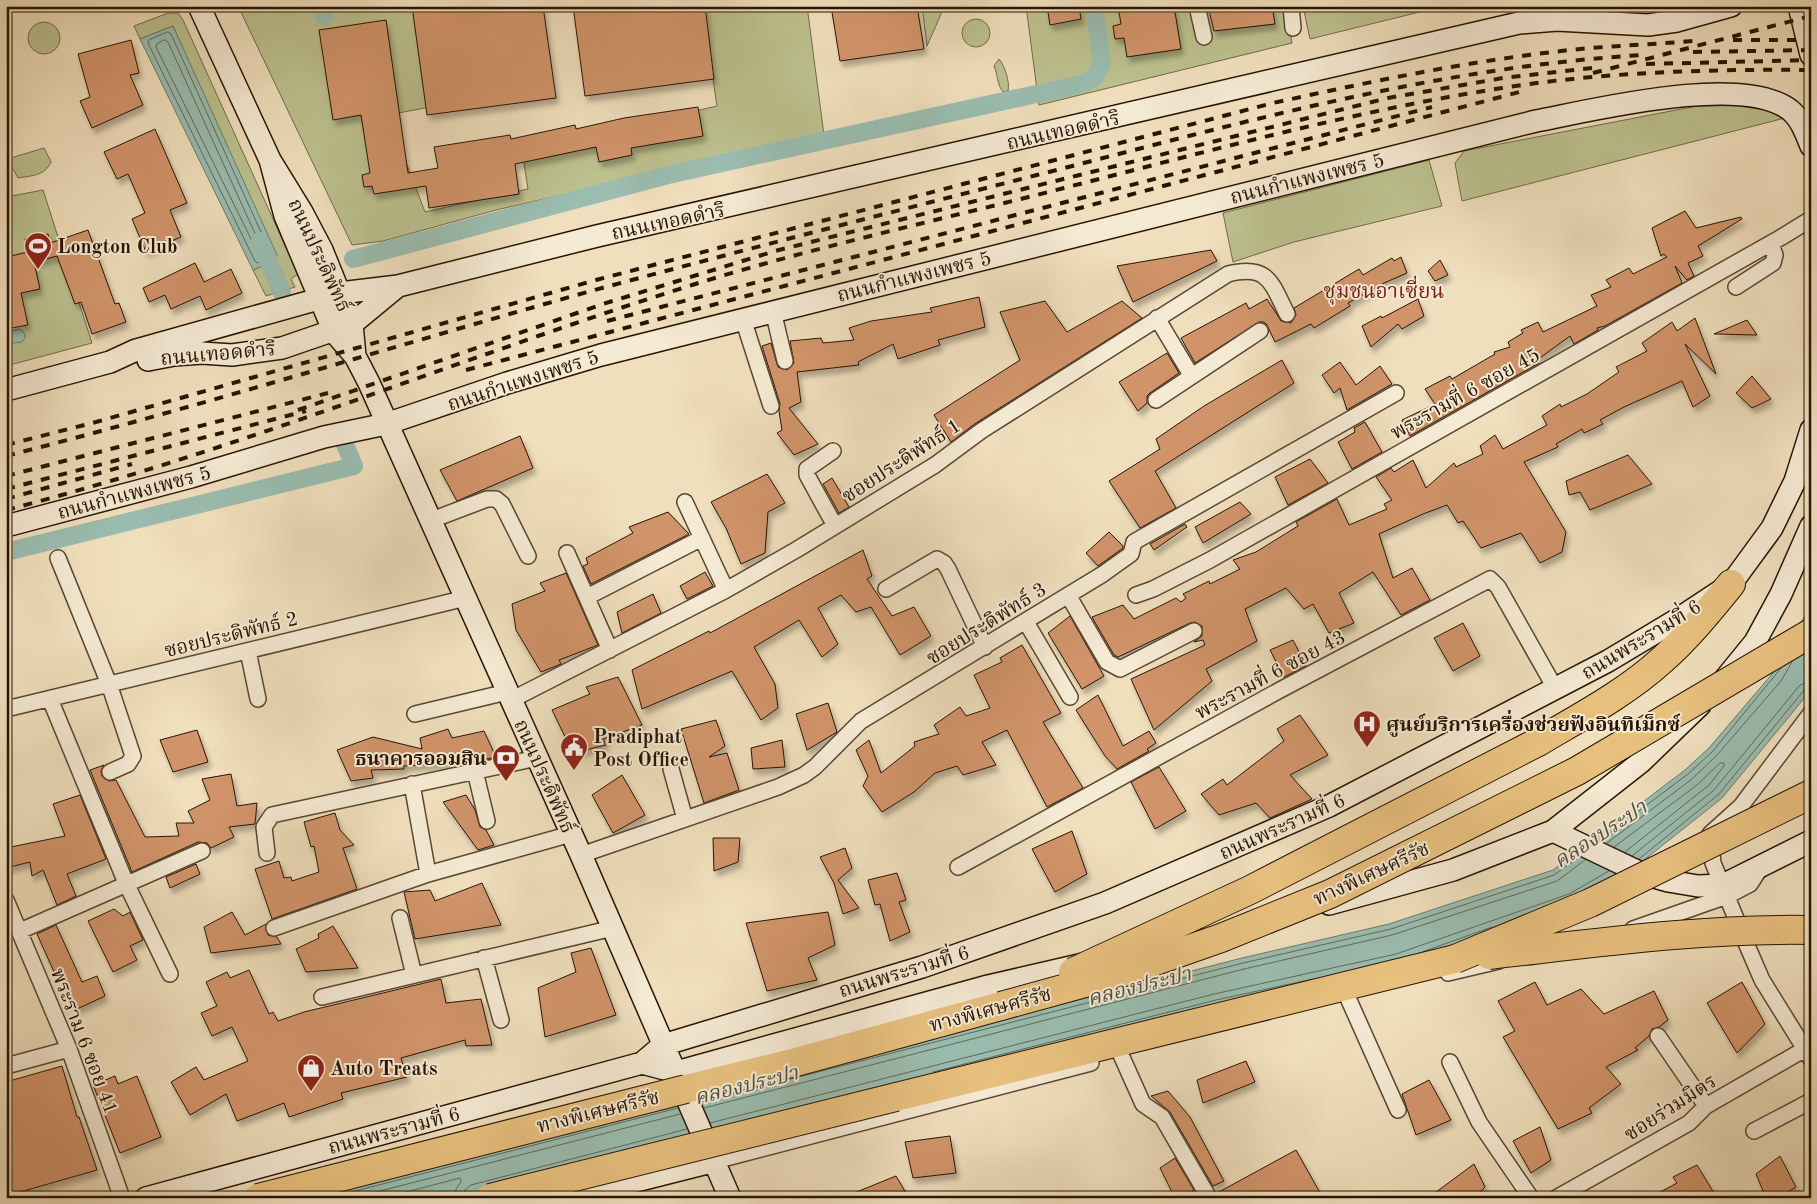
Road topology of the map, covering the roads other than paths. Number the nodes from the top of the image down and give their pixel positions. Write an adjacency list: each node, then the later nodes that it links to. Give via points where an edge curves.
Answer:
1 (199, 6): 14 (main road, ถนนประดิพัทธ์, via 270,160 306,219)
2 (1197, 6): 7 (street)
3 (1291, 6): 6 (street)
4 (1731, 6): 12 (main road, ถนนเทอดดำริ, via 1678,21 1648,25 1557,20 1519,23 597,236)
5 (1799, 6): 8 (main road)
6 (1293, 28)
7 (1204, 37)
8 (1811, 56)
9 (1811, 146): 15 (main road, ถนนกำแพงเพชร 5, via 1805,130 1791,111 1763,97 1650,98 1527,123)
10 (1811, 219): 11 (street, พระรามที่ 6 ซอย 45)
11 (1771, 243): 13 (street, via 1775,255 1773,263); 43 (street, พระรามที่ 6 ซอย 45, via 1210,560 1153,589)
12 (398, 286): 14 (main road, ถนนเทอดดำริ); 19 (main road, ถนนเทอดดำริ)
13 (1736, 287)
14 (331, 296): 19 (main road, ถนนประดิพัทธ์); 22 (main road, ถนนเทอดดำริ, via 136,350)
15 (773, 311): 18 (main road, ถนนกำแพงเพชร 5); 21 (street)
16 (1287, 314): 17 (street, ซอยประดิพัทธ์ 1, via 1268,277 1256,271 1243,270 1228,274)
17 (1157, 318): 23 (street); 34 (street, ซอยประดิพัทธ์ 1, via 935,465)
18 (743, 319): 27 (street); 28 (main road, ถนนกำแพงเพชร 5, via 601,355)
19 (343, 328): 22 (main road, ถนนเทอดดำริ, via 260,353 202,353 139,362); 28 (main road, ถนนประดิพัทธ์)
20 (1260, 330): 23 (street)
21 (785, 360)
22 (110, 362): 24 (main road, ถนนเทอดดำริ)
23 (1191, 375): 26 (street)
24 (6, 390)
25 (1396, 393): 44 (street, ซอยประดิพัทธ์ 3, via 1134,542 1131,554)
26 (1156, 400)
27 (771, 406)
28 (386, 424): 32 (main road, ถนนประดิพัทธ์); 33 (main road, ถนนกำแพงเพชร 5, via 324,437 191,477)
29 (1811, 430): 40 (main road, ถนนพระรามที่ 6, via 1795,481 1772,528)
30 (833, 451): 34 (street, via 807,469 807,475)
31 (684, 502): 36 (street)
32 (430, 521): 38 (street, via 487,499 496,499 502,504); 46 (main road, ถนนประดิพัทธ์)
33 (6, 526)
34 (835, 526): 42 (street, ซอยประดิพัทธ์ 1)
35 (1811, 526): 70 (main road, ถนนพระรามที่ 6, via 1759,634 1722,683 1641,762)
36 (702, 538): 42 (street); 45 (street)
37 (567, 553): 45 (street)
38 (528, 556)
39 (58, 558): 53 (street)
40 (1731, 584): 54 (main road, ถนนพระรามที่ 6, via 1678,619); 92 (highway, bridge, via 1699,624 1661,661 1606,701 1538,742 1250,890)
41 (886, 589): 50 (street, via 940,560 948,569)
42 (726, 590): 51 (street, ซอยประดิพัทธ์ 1)
43 (1136, 594)
44 (1068, 595): 47 (street, ซอยประดิพัทธ์ 3); 48 (street, via 1107,662 1120,669)
45 (587, 597): 51 (street)
46 (466, 598): 52 (street, ซอยประดิพัทธ์ 2); 55 (main road, ถนนประดิพัทธ์)
47 (1026, 622): 50 (street, ซอยประดิพัทธ์ 3); 56 (street)
48 (1194, 631)
49 (1811, 633): 92 (highway, ทางพิเศษศรีรัช, bridge, via 1577,771 1330,894 1221,938 1121,973)
50 (985, 647): 68 (street, ซอยประดิพัทธ์ 3, via 860,721 804,775)
51 (610, 650): 55 (street, ซอยประดิพัทธ์ 1)
52 (248, 651): 53 (street, ซอยประดิพัทธ์ 2); 58 (street)
53 (108, 684): 57 (street, ซอยประดิพัทธ์ 2); 65 (street, via 133,756 128,764)
54 (1555, 688): 76 (street, พระรามที่ 6 ซอย 43, via 1498,587 1490,579); 95 (main road, ถนนพระรามที่ 6, via 1329,806 1106,903 922,967)
55 (509, 696): 61 (street, ซอยประดิพัทธ์ 1); 62 (main road, ถนนประดิพัทธ์)
56 (1070, 697)
57 (50, 699): 59 (street, ซอยประดิพัทธ์ 2); 78 (street)
58 (258, 700)
59 (6, 709)
60 (1811, 713): 79 (street, ซอยร่วมมิตร, via 1741,806 1710,834 1713,863)
61 (415, 714)
62 (537, 758): 64 (street); 71 (main road, ถนนประดิพัทธ์)
63 (671, 769): 68 (street)
64 (475, 771): 66 (street); 69 (street)
65 (110, 772)
66 (412, 784): 74 (street, via 272,815 264,827); 77 (street)
67 (1811, 794): 87 (highway, bridge, via 1590,903)
68 (685, 819): 75 (street, ซอยประดิพัทธ์ 3)
69 (487, 822)
70 (1553, 831): 79 (main road, via 1643,874); 102 (main road, ถนนพระรามที่ 6, via 1494,856 1406,883 984,987)
71 (572, 834): 75 (main road, ถนนประดิพัทธ์); 77 (street)
72 (1811, 841): 79 (main road)
73 (202, 851): 78 (street)
74 (267, 852)
75 (581, 855): 83 (main road, ถนนประดิพัทธ์)
76 (958, 867)
77 (428, 874): 82 (street)
78 (126, 883): 85 (street); 88 (street)
79 (1725, 890): 91 (street, via 1657,921 1581,944); 97 (street, ซอยร่วมมิตร, via 1762,980)
80 (6, 900): 85 (street, พระราม 6 ซอย 41)
81 (400, 918): 89 (street)
82 (274, 928)
83 (613, 928): 86 (street); 95 (main road, ถนนประดิพัทธ์)
84 (1811, 930): 87 (highway, bridge, via 1691,933)
85 (20, 931): 96 (street, พระราม 6 ซอย 41)
86 (484, 958): 89 (street); 93 (street)
87 (1456, 959): 112 (highway, bridge)
88 (170, 974)
89 (414, 975): 90 (street)
90 (322, 996)
91 (1348, 998): 98 (street); 105 (street)
92 (1001, 1006): 111 (highway, ทางพิเศษศรีรัช, bridge, via 796,1062)
93 (501, 1020)
94 (1658, 1036): 104 (street)
95 (663, 1045): 100 (main road, ถนนพระรามที่ 6); 102 (main road, ถนนประดิพัทธ์)
96 (69, 1049): 101 (street); 109 (street, พระราม 6 ซอย 41)
97 (1808, 1054): 104 (street, ซอยร่วมมิตร)
98 (1121, 1055): 107 (street); 115 (street, via 1143,1104 1162,1116)
99 (1450, 1062): 116 (street, via 1479,1122)
100 (642, 1063): 102 (main road); 110 (main road, ถนนพระรามที่ 6)
101 (6, 1066)
102 (676, 1072): 107 (main road, ถนนประดิพัทธ์)
103 (1811, 1101): 106 (street)
104 (1706, 1106): 108 (street, ซอยร่วมมิตร, via 1689,1123)
105 (1398, 1110)
106 (1754, 1131)
107 (715, 1161): 113 (main road); 114 (main road, ถนนประดิพัทธ์)
108 (1567, 1195)
109 (122, 1198)
110 (146, 1198)
111 (258, 1198)
112 (490, 1198)
113 (569, 1198)
114 (730, 1198)
115 (1209, 1198)
116 (1530, 1198)

